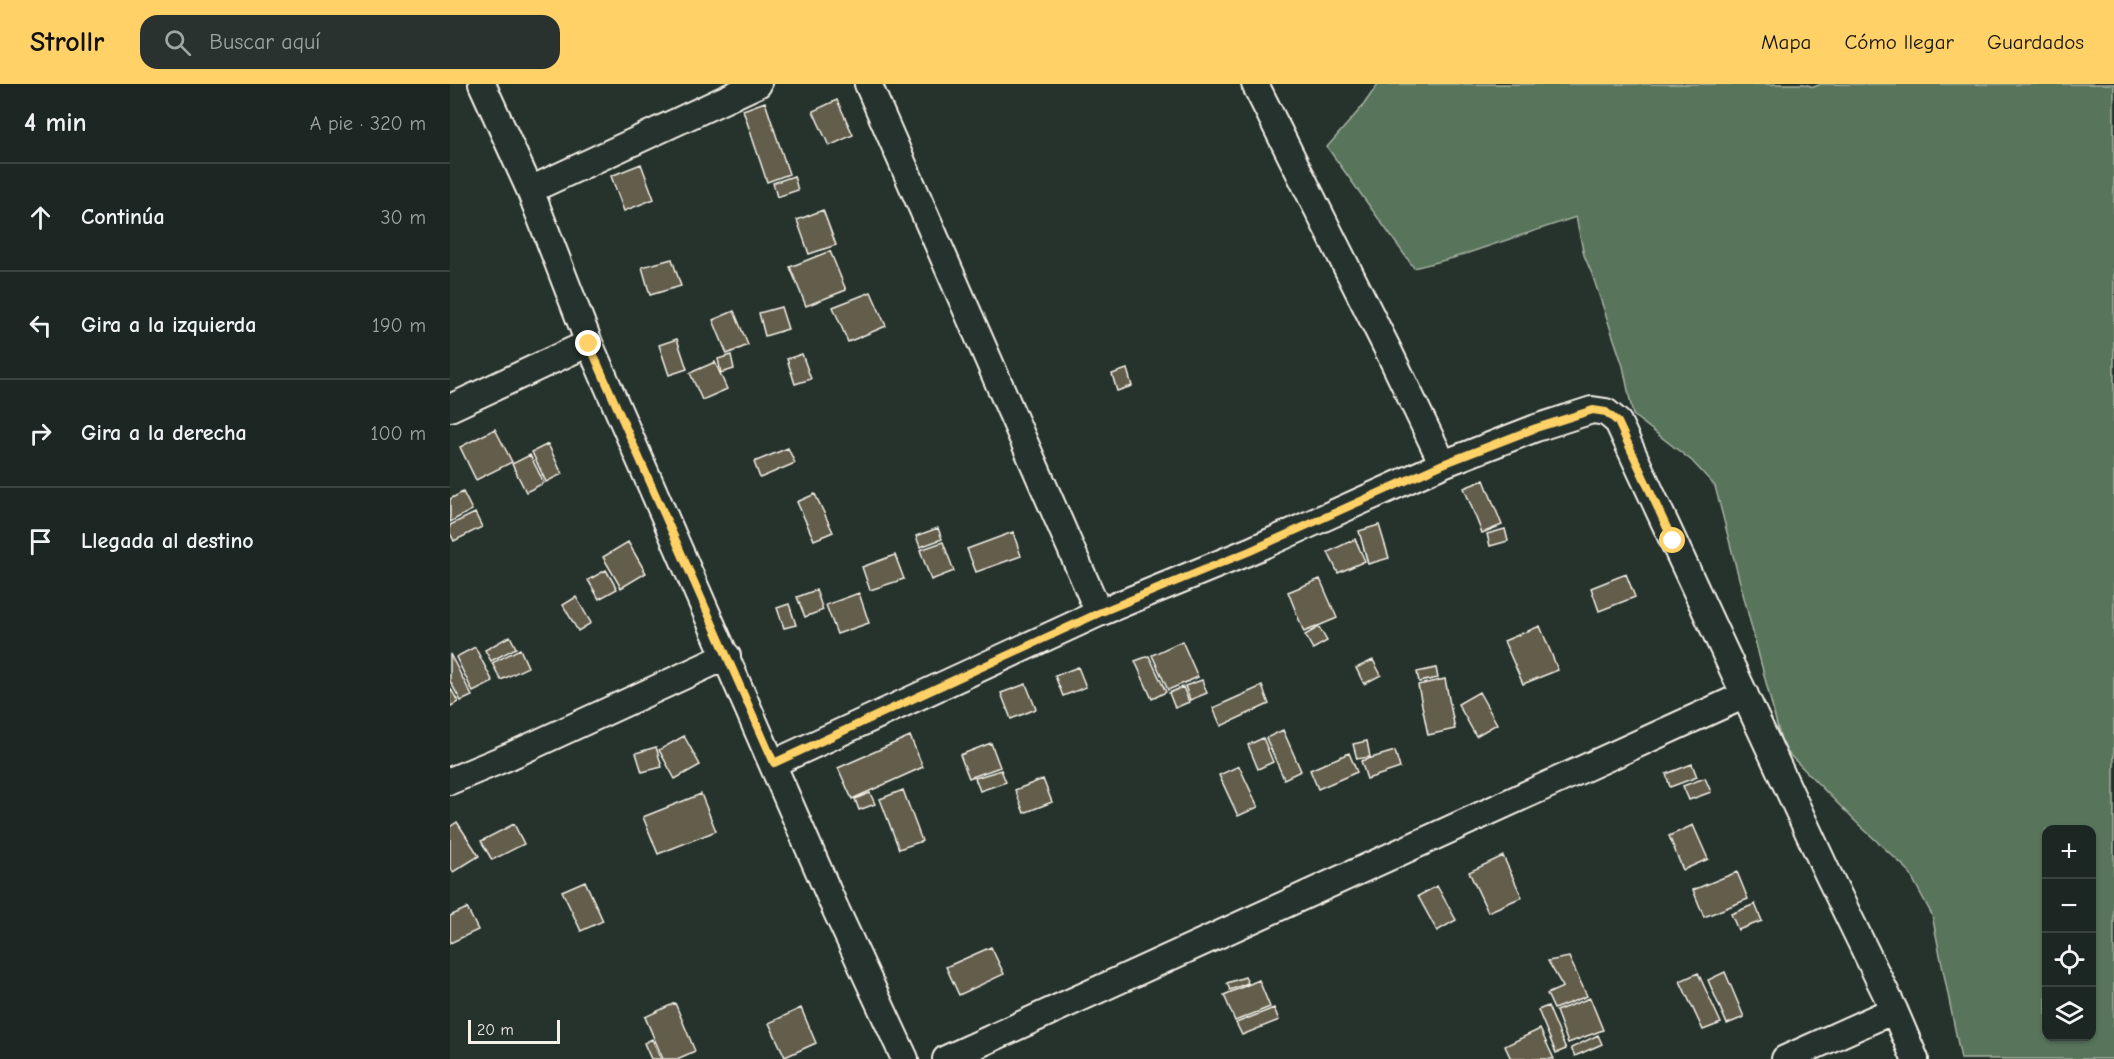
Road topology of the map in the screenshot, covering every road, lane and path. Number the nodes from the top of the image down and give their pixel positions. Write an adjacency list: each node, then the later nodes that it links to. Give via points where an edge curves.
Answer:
1 (482, 84): 5 (street)
2 (758, 84): 5 (street)
3 (868, 84): 9 (street)
4 (1255, 84): 8 (street)
5 (530, 190): 6 (street)
6 (589, 344): 7 (street); 10 (street)
7 (450, 408)
8 (1443, 464): 9 (street, via 1250,551); 11 (street, via 1536,428 1593,410 1606,412 1618,422)
9 (1099, 613): 12 (street)
10 (727, 656): 12 (street); 13 (street)
11 (1745, 695): 14 (street); 16 (street)
12 (774, 763): 15 (street)
13 (450, 782)
14 (1894, 1010): 17 (street); 18 (street)
15 (905, 1059)
16 (946, 1059)
17 (1785, 1059)
18 (1915, 1059)

